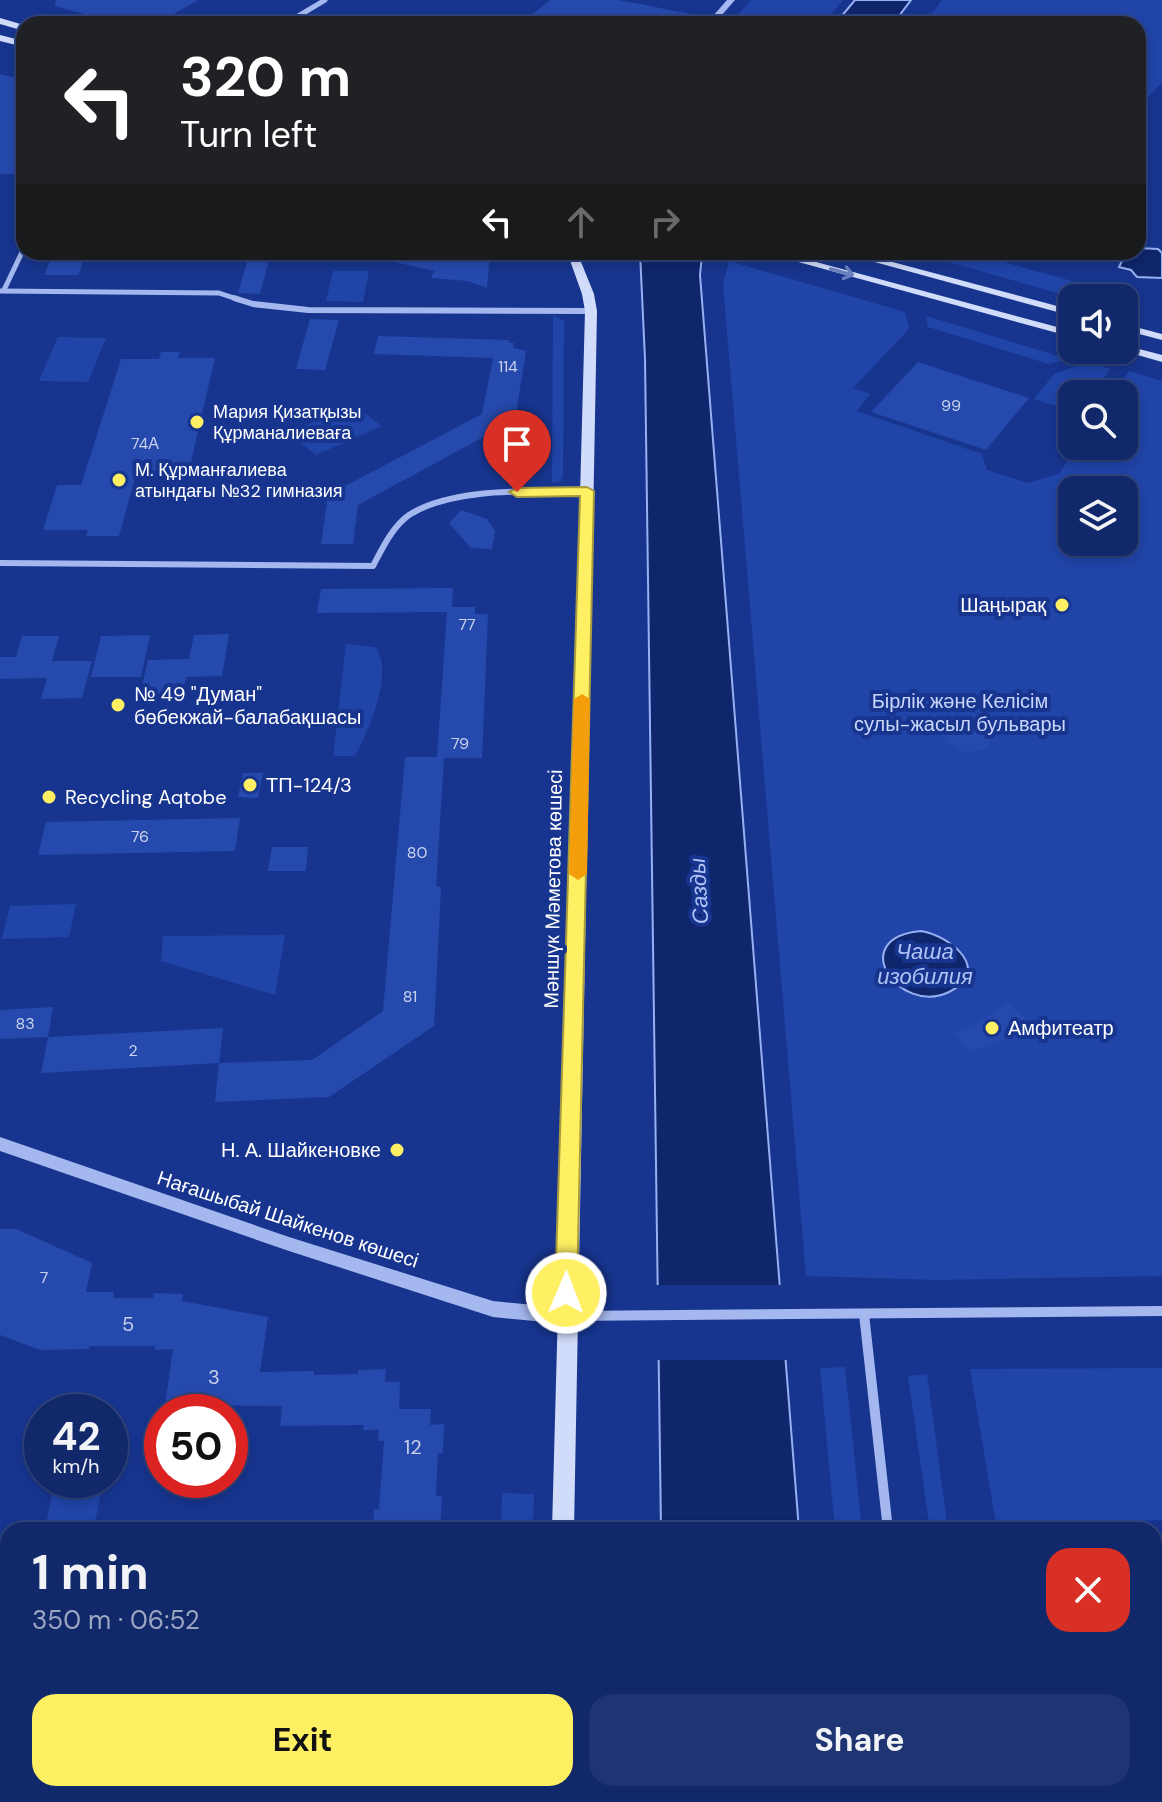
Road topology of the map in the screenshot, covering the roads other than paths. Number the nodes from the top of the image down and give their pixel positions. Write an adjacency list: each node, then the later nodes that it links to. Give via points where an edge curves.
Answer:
1 (325, 0): 3 (street)
2 (731, 0): 4 (street)
3 (298, 16)
4 (717, 16)
5 (18, 260): 9 (street)
6 (575, 260): 13 (main road, Мәншүк Мәметова көшесі)
7 (797, 260): 10 (main road, one-way to 10)
8 (873, 260): 11 (main road)
9 (2, 291): 13 (street, via 219,293 253,304 352,313)
10 (928, 295): 11 (main road, via 966,289); 14 (main road)
11 (1011, 297): 12 (main road)
12 (1058, 309)
13 (591, 311): 19 (main road, Мәншүк Мәметова көшесі)
14 (1058, 330)
15 (1138, 331): 16 (main road)
16 (1162, 337)
17 (1138, 352): 18 (main road)
18 (1162, 359)
19 (587, 491): 20 (street, via 517,492 441,502 410,514 398,525 373,566); 24 (main road, Мәншүк Мәметова көшесі)
20 (0, 563)
21 (0, 1144): 24 (street, Нағашыбай Шайкенов көшесі, via 493,1309)
22 (1162, 1311): 23 (street)
23 (864, 1314): 24 (street); 26 (street)
24 (566, 1316): 25 (main road, Мәншүк Мәметова көшесі)
25 (563, 1522)
26 (887, 1522)

